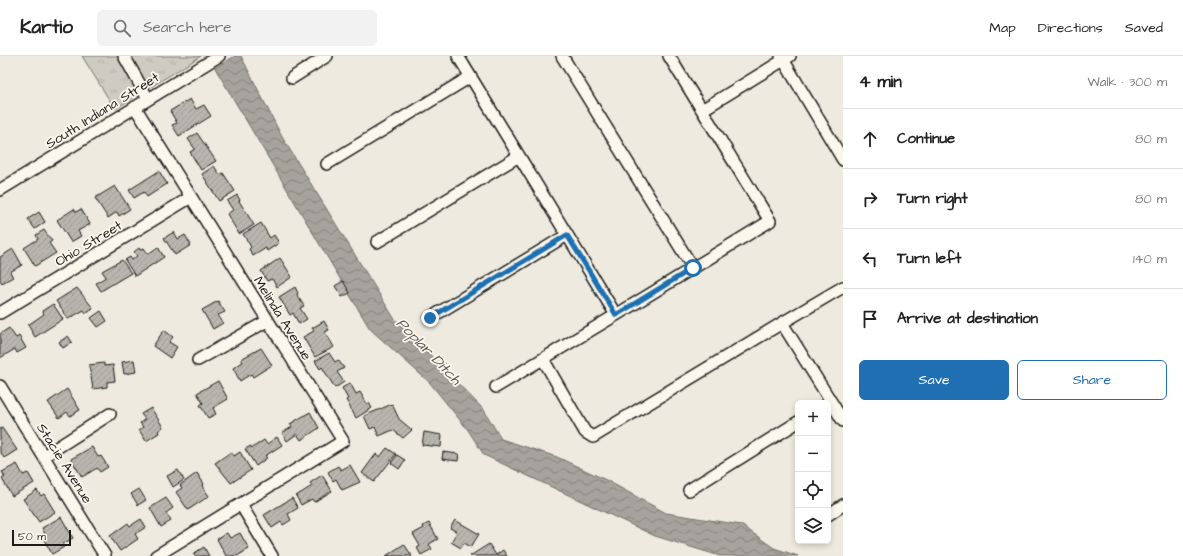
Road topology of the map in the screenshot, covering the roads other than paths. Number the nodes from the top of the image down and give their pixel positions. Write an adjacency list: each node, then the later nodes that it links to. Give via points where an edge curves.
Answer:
1 (124, 56): 10 (street)
2 (219, 56): 10 (street, South Indiana Street)
3 (327, 56): 9 (street)
4 (458, 56): 8 (street)
5 (562, 56): 20 (street)
6 (669, 56): 12 (street)
7 (785, 57): 12 (street); 14 (street)
8 (470, 77): 13 (street); 15 (street)
9 (292, 78)
10 (148, 100): 11 (street, South Indiana Street)
11 (135, 107): 16 (street, South Indiana Street); 17 (street, Melinda Avenue)
12 (702, 110): 20 (street, via 770,221)
13 (519, 156): 18 (street); 19 (street)
14 (843, 160)
15 (327, 164)
16 (0, 190)
17 (191, 197): 22 (street, Ohio Street); 25 (street, Melinda Avenue)
18 (567, 235): 23 (street); 24 (street)
19 (378, 242)
20 (693, 268): 23 (street)
21 (843, 287): 26 (street)
22 (0, 314)
23 (616, 315): 27 (street)
24 (430, 318)
25 (267, 321): 28 (street); 38 (street, Melinda Avenue, via 343,441)
26 (782, 323): 27 (street, via 593,437 585,432); 31 (street)
27 (543, 359): 30 (street)
28 (198, 360)
29 (0, 386): 36 (street, Stacie Avenue)
30 (496, 387)
31 (828, 400)
32 (831, 404): 34 (street)
33 (110, 414): 36 (street)
34 (843, 421)
35 (795, 424): 37 (street)
36 (44, 456): 41 (street, Stacie Avenue)
37 (689, 490)
38 (240, 505): 42 (street); 43 (street)
39 (843, 506): 40 (street)
40 (831, 513)
41 (105, 556)
42 (156, 556)
43 (272, 556)

